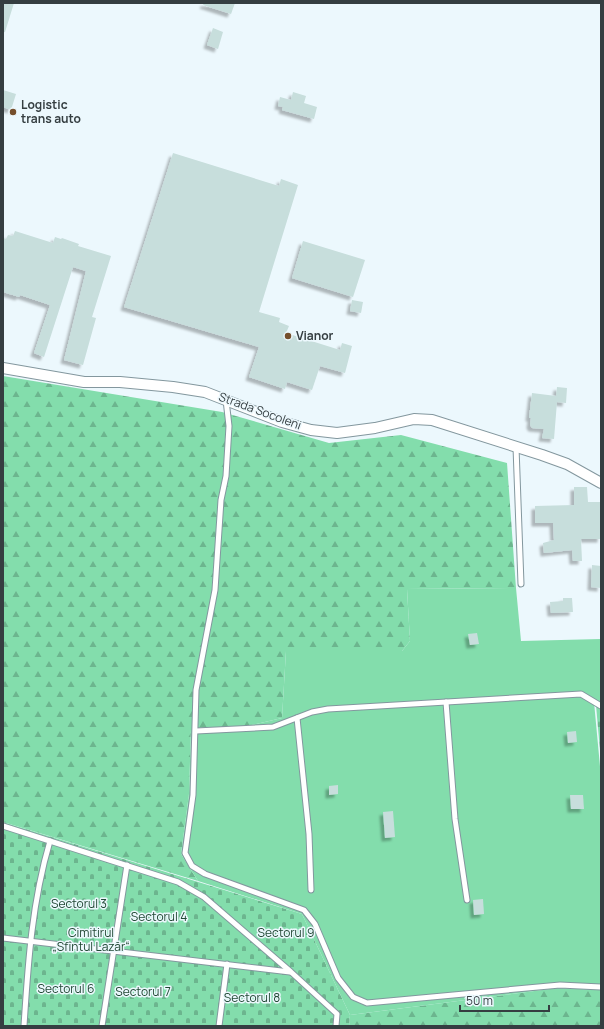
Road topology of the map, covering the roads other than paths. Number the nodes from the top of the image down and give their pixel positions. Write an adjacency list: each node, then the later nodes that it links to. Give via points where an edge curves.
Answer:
1 (3, 368): 2 (street, Strada Socoleni, via 84,382 120,382 184,388)
2 (226, 399): 3 (street, Strada Socoleni, via 282,422 311,430 337,433 414,419 432,420); 9 (lane, via 229,426 226,476 216,583 196,690)
3 (516, 447): 4 (street, Strada Socoleni, via 567,464); 5 (lane)
4 (601, 483)
5 (521, 584)
6 (446, 702): 7 (lane, via 581,694); 8 (lane, via 328,708); 14 (lane, via 455,819)
7 (601, 706)
8 (297, 718): 9 (lane, via 273,727); 13 (lane, via 309,834)
9 (196, 731): 20 (lane, via 193,795 185,853 192,866 206,874 304,910 315,924 338,978 353,997 367,1003 560,985)
10 (3, 826): 11 (lane)
11 (50, 841): 12 (lane); 16 (lane)
12 (126, 864): 17 (lane); 19 (lane, via 178,882 197,892)
13 (311, 890)
14 (467, 900)
15 (3, 938): 16 (lane)
16 (29, 941): 17 (lane); 21 (lane)
17 (114, 951): 18 (lane); 22 (lane)
18 (227, 964): 19 (lane); 23 (lane)
19 (291, 972): 24 (lane, via 337,1014)
20 (601, 987)
21 (24, 1026)
22 (102, 1026)
23 (219, 1026)
24 (336, 1026)

